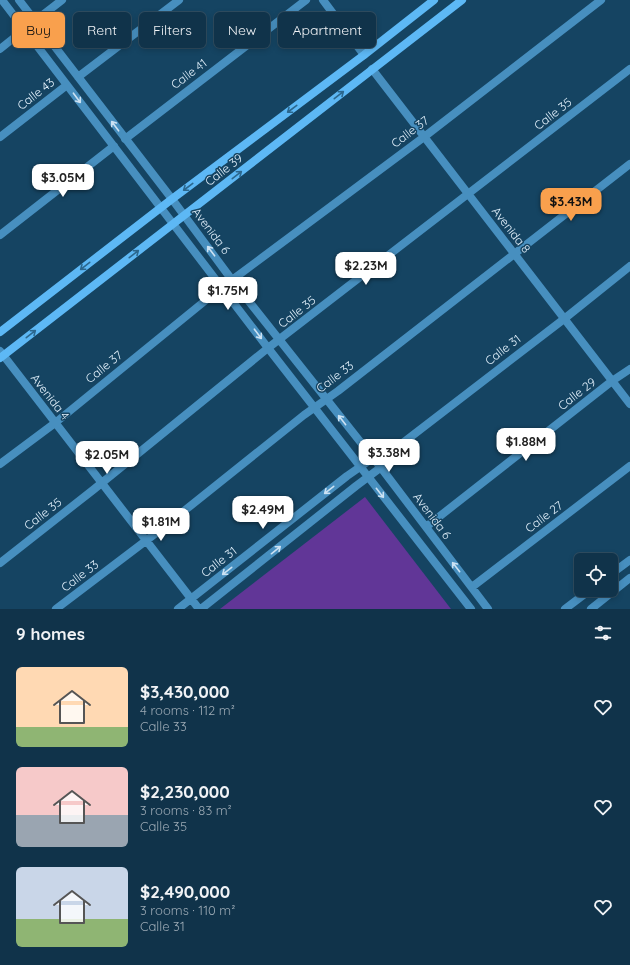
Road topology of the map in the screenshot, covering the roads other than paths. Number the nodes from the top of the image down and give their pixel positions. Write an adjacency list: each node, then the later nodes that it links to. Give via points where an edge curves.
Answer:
1 (2, 0): 12 (street, Avenida 6)
2 (19, 0): 10 (street, Avenida 6)
3 (62, 0): 11 (street)
4 (179, 0): 20 (street)
5 (306, 0): 24 (street, Calle 41)
6 (323, 0): 17 (street)
7 (434, 0): 17 (main road, Calle 39)
8 (462, 0): 18 (main road, Calle 39)
9 (601, 0): 23 (street, Calle 37)
10 (28, 12)
11 (47, 12)
12 (12, 13)
13 (12, 40): 16 (street)
14 (39, 48): 21 (street, Avenida 6)
15 (56, 48): 20 (street, Avenida 6)
16 (0, 49)
17 (364, 55): 28 (main road, Calle 39, one-way to 28)
18 (372, 69): 23 (street, Avenida 8); 30 (main road, Calle 39, one-way to 18)
19 (630, 69): 27 (street, Calle 35)
20 (78, 77): 24 (street, Avenida 6, one-way to 20)
21 (68, 85): 22 (street, Calle 43); 25 (street, Avenida 6, one-way to 25)
22 (0, 137)
23 (424, 137): 27 (street, Avenida 8); 35 (street, Calle 37)
24 (125, 138): 28 (street, Avenida 6)
25 (114, 146): 29 (street, Avenida 6); 32 (street)
26 (630, 164): 33 (street, Calle 33)
27 (468, 195): 33 (street, Avenida 8); 39 (street, Calle 35)
28 (172, 199): 29 (main road, Calle 39); 30 (street, Avenida 6)
29 (161, 208): 31 (street, Avenida 6); 38 (main road, Calle 39, one-way to 38)
30 (184, 216): 31 (main road, Calle 39); 35 (street, Avenida 6, one-way to 30)
31 (174, 223): 36 (street, Avenida 6); 41 (main road, Calle 39, one-way to 31)
32 (0, 234)
33 (514, 254): 37 (street, Avenida 8); 44 (street, Calle 33)
34 (630, 266): 37 (street, Calle 31)
35 (232, 280): 39 (street, Avenida 6)
36 (222, 287): 40 (street, Avenida 6, one-way to 40); 47 (street, Calle 37)
37 (564, 319): 43 (street, Avenida 8); 48 (street, Calle 31)
38 (0, 332)
39 (280, 340): 40 (street, Calle 35); 44 (street, Avenida 6)
40 (268, 348): 46 (street, Avenida 6); 55 (street, Calle 35)
41 (1, 355): 47 (street, Avenida 4)
42 (630, 369): 43 (street, Calle 29)
43 (612, 381): 45 (street, Avenida 8); 56 (street, Calle 29)
44 (326, 399): 46 (street, Calle 33); 49 (street, Avenida 6, one-way to 44)
45 (630, 404)
46 (315, 407): 52 (street, Avenida 6); 57 (street, Calle 33)
47 (55, 423): 50 (street, Calle 37); 55 (street, Avenida 4)
48 (391, 452): 49 (street, Calle 31); 53 (street, Calle 31)
49 (373, 458): 52 (street, Calle 31); 53 (street, Avenida 6)
50 (0, 464)
51 (630, 466): 62 (street, Calle 27)
52 (360, 467): 54 (street, Avenida 6); 64 (street, Calle 31, one-way to 64)
53 (380, 468): 54 (street, Calle 31); 56 (street, Avenida 6)
54 (368, 477): 67 (street, Calle 31, one-way to 54); 68 (street, Avenida 6, one-way to 68)
55 (102, 484): 57 (street, Avenida 4); 59 (street, Calle 35)
56 (426, 527): 62 (street, Avenida 6, one-way to 56)
57 (146, 541): 64 (street, Avenida 4); 65 (street, Calle 33)
58 (630, 560): 60 (street)
59 (0, 563)
60 (618, 569)
61 (630, 578): 71 (street)
62 (472, 587): 69 (street, Avenida 6)
63 (581, 597): 70 (street)
64 (191, 599): 66 (street, Calle 31); 67 (street, Avenida 4)
65 (56, 609)
66 (178, 609)
67 (200, 609)
68 (471, 609)
69 (488, 609)
70 (565, 609)
71 (590, 609)

